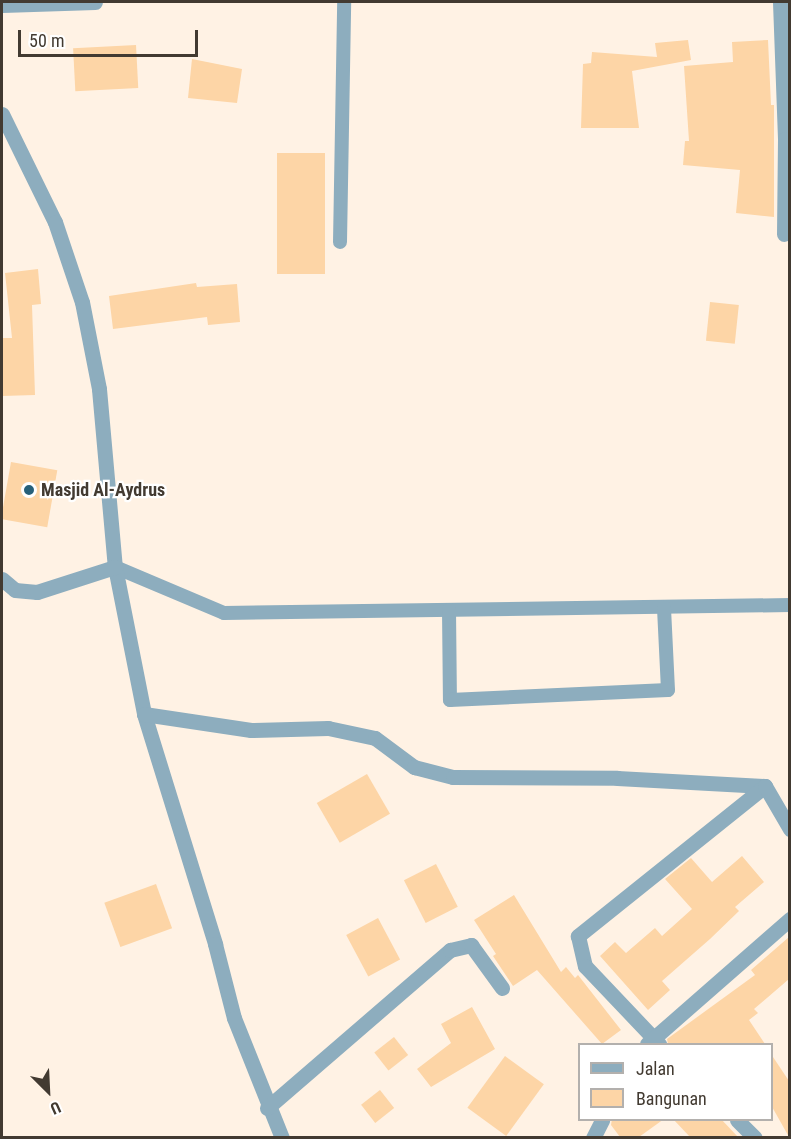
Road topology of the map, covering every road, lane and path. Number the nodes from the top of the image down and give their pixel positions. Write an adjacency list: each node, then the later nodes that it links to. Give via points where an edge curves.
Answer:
1 (95, 2): 4 (street)
2 (344, 2): 7 (lane)
3 (780, 2): 6 (street)
4 (2, 5)
5 (2, 114): 8 (street, via 55,222 82,302 99,389)
6 (784, 234)
7 (340, 242)
8 (115, 567): 9 (street, via 37,592 15,590); 12 (lane, via 224,613); 13 (street)
9 (2, 579)
10 (789, 605): 11 (lane)
11 (664, 607): 12 (lane); 12 (lane, via 668,690 450,700)
12 (449, 610)
13 (144, 714): 14 (street, via 251,730 328,728 375,738 414,767 453,777 617,778); 19 (street, via 234,1018)
14 (765, 786): 15 (street); 18 (street, via 578,936 585,966)
15 (789, 829)
16 (789, 919): 18 (street)
17 (501, 988): 19 (street, via 471,945 450,950)
18 (652, 1042)
19 (267, 1108): 22 (street)
20 (601, 1121): 23 (street)
21 (739, 1121): 24 (street)
22 (282, 1137)
23 (593, 1137)
24 (755, 1137)

